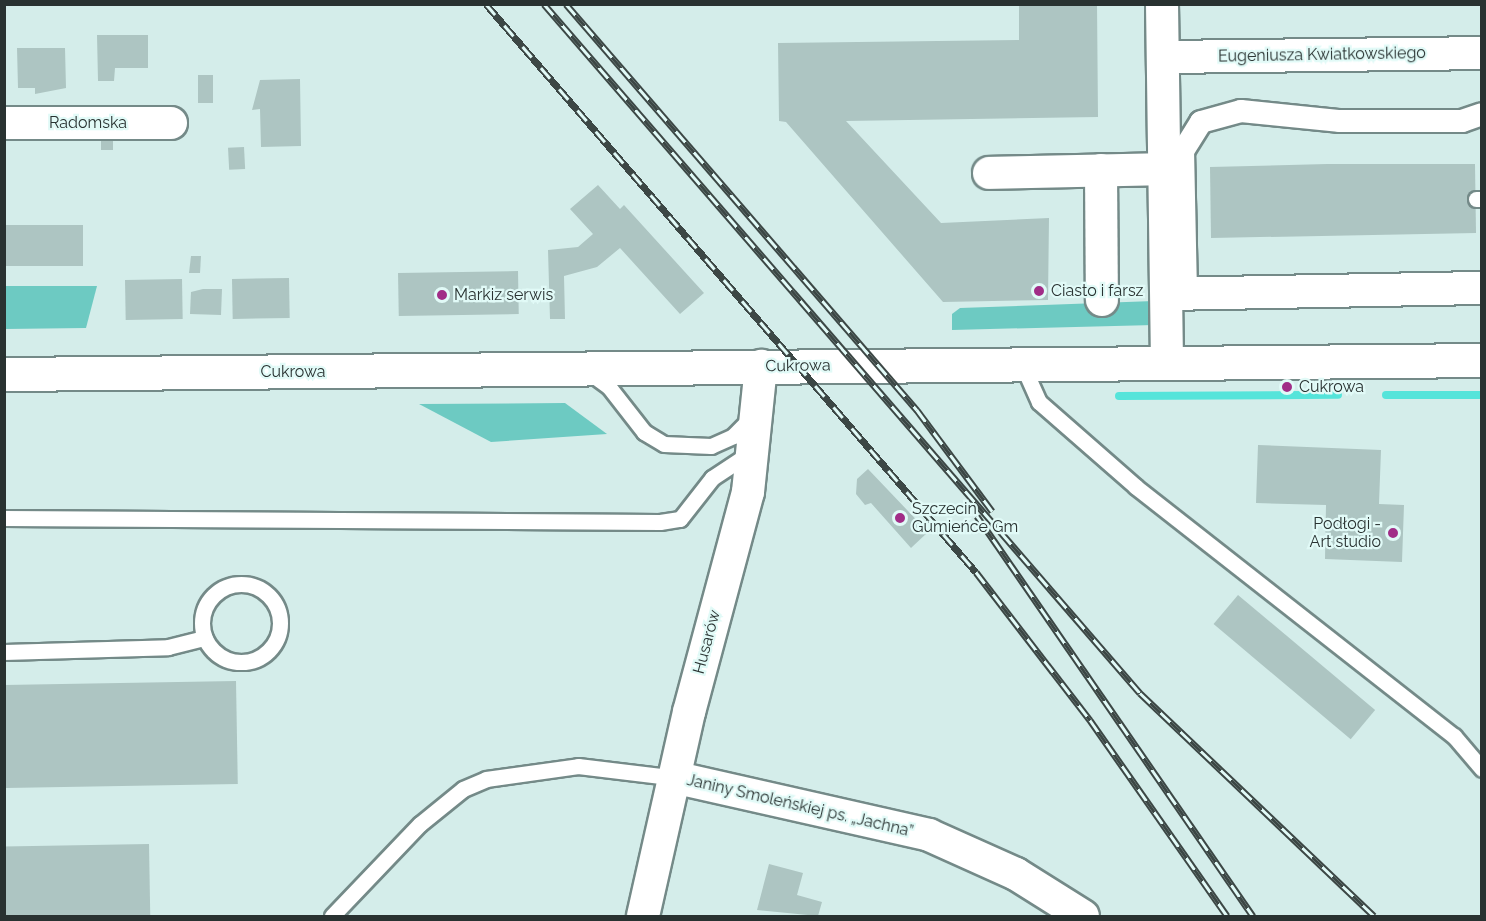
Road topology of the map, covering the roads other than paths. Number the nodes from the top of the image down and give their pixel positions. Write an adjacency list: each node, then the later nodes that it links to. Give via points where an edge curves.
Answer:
1 (1162, 4): 3 (street)
2 (1482, 53): 3 (street, Eugeniusza Kwiatkowskiego)
3 (1162, 57): 7 (street)
4 (1482, 114): 11 (street, via 1462,121 1340,121 1241,111 1201,122 1183,151)
5 (4, 123): 6 (street, Radomska)
6 (171, 123)
7 (1165, 169): 8 (street); 11 (street)
8 (1101, 170): 9 (street); 12 (street)
9 (989, 173)
10 (1482, 288): 11 (street)
11 (1177, 293): 15 (street)
12 (1102, 300)
13 (1482, 360): 15 (street, Cukrowa)
14 (1022, 364): 15 (street, Cukrowa); 16 (street, Cukrowa); 24 (lane, via 1039,402 1137,487 1454,736)
15 (1167, 364)
16 (761, 366): 17 (street, Cukrowa); 19 (street, Husarów)
17 (582, 369): 18 (street, Cukrowa); 19 (lane, via 609,387 644,432 675,446 704,448 725,442 744,427)
18 (4, 374)
19 (758, 404): 20 (street, Husarów)
20 (754, 451): 21 (lane, via 712,478 680,519 660,522); 25 (street, Husarów)
21 (4, 518)
22 (205, 638): 22 (lane, via 222,657 235,662 261,657 279,637 279,610 263,590 227,586 206,608); 23 (lane, via 168,647)
23 (4, 652)
24 (1482, 770)
25 (677, 778): 26 (lane, via 578,766 486,779 463,789 420,824); 27 (street, Husarów); 28 (street, Janiny Smoleńskiej ps. „Jachna”, via 857,815 948,842 1016,874)
26 (332, 916)
27 (643, 916)
28 (1083, 916)

